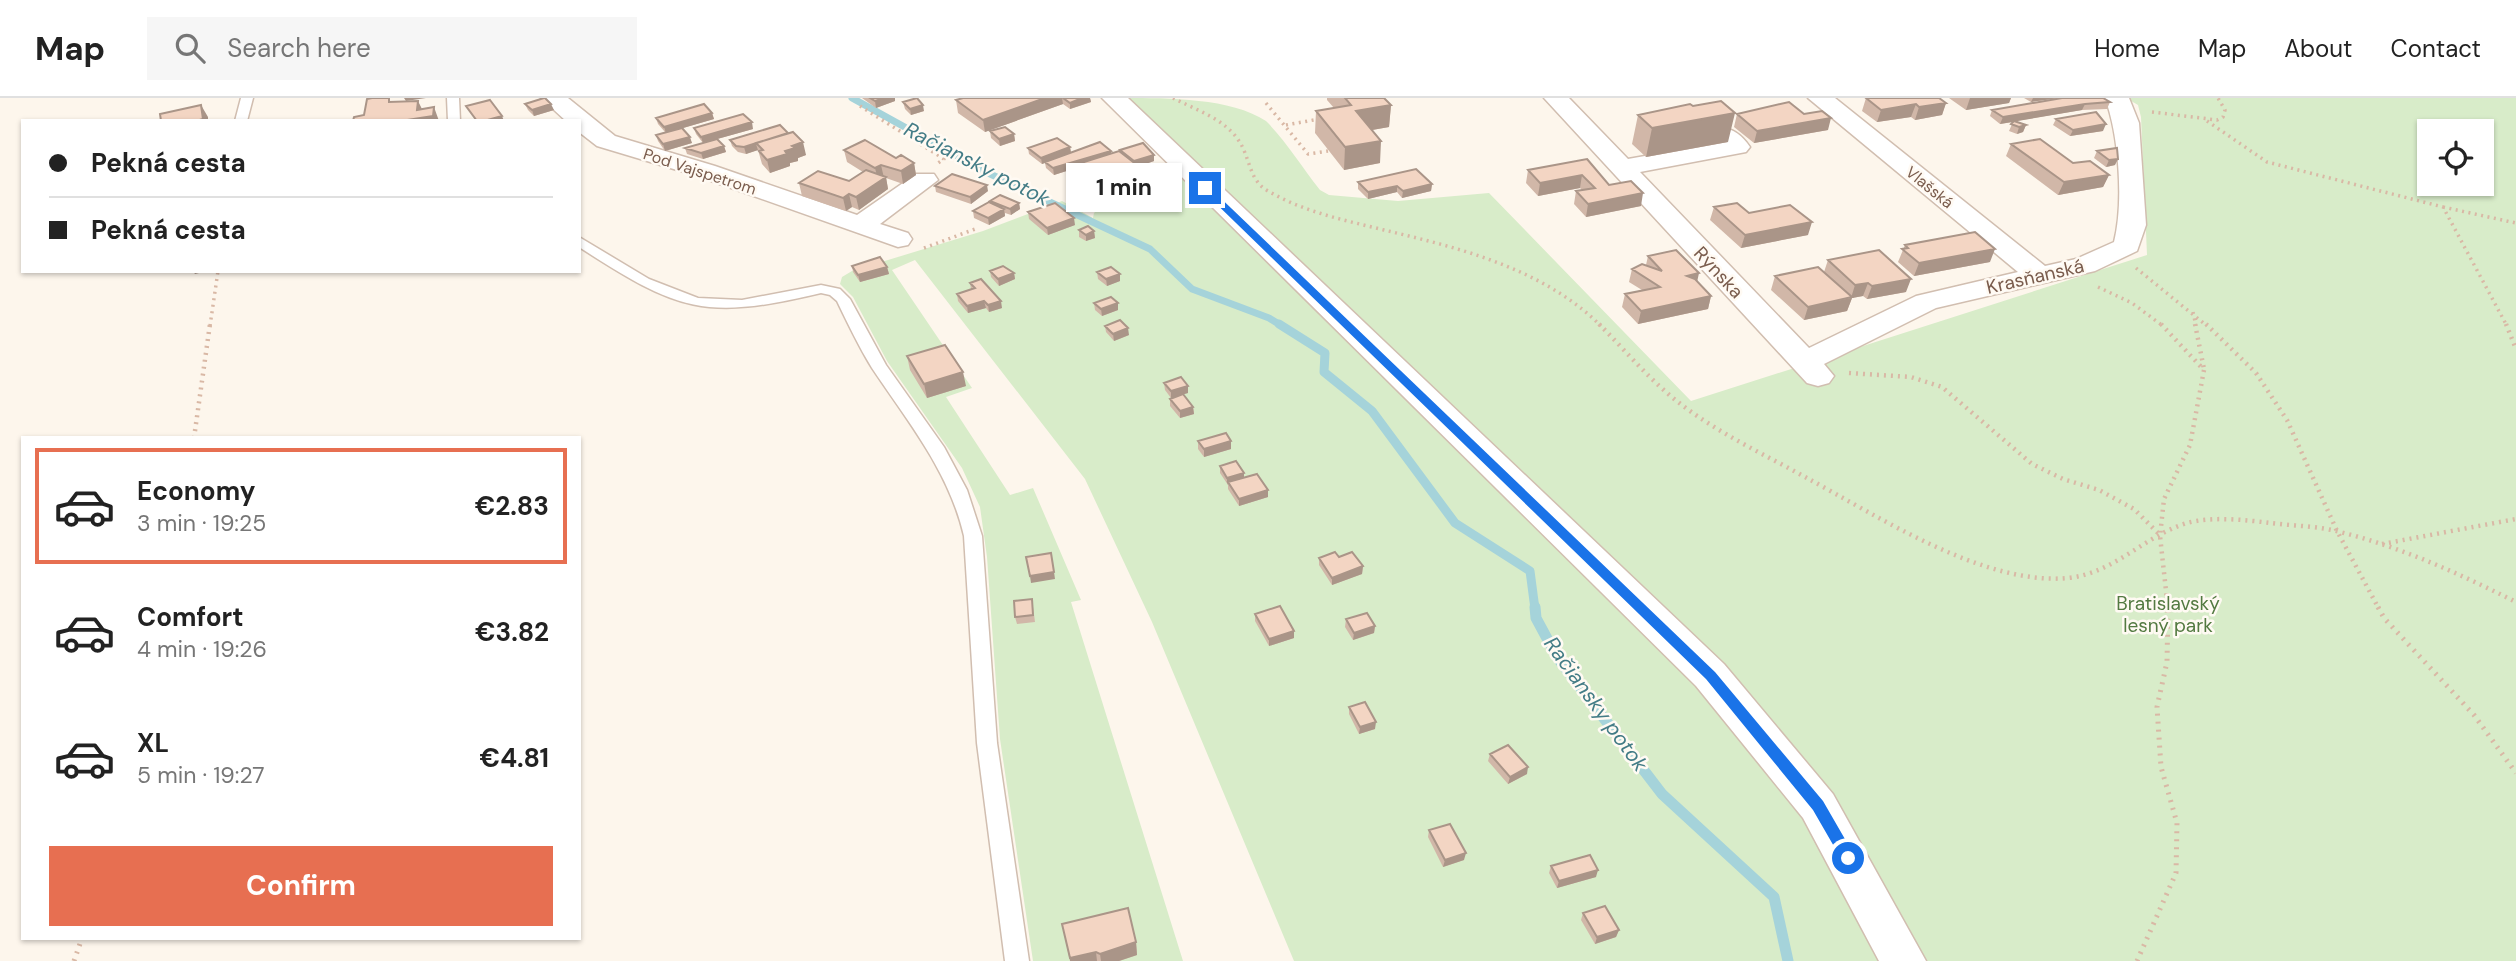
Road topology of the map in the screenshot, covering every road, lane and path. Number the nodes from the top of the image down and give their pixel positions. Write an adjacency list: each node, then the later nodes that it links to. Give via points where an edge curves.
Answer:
1 (247, 98): 13 (lane)
2 (453, 98): 14 (lane)
3 (553, 98): 15 (street, Pod Vajspetrom)
4 (1114, 98): 46 (street, via 1710,675 1818,806)
5 (1173, 98): 39 (path, via 1232,132 1254,178 1265,190 1319,214 1413,237 1552,286 1589,314 1666,392 1702,420 1962,558 2030,577 2068,578 2102,571)
6 (1556, 98): 21 (street, Rýnska)
7 (1821, 98): 31 (street, Vlašská)
8 (2217, 98): 17 (path, via 2225,110 2223,117)
9 (1266, 103): 18 (path)
10 (2120, 103): 17 (path); 29 (street, via 2132,225 2127,244)
11 (860, 106): 22 (path, via 944,159 918,178)
12 (1326, 118): 18 (path)
13 (242, 119)
14 (454, 119)
15 (579, 119)
16 (581, 121): 25 (street, Pod Vajspetrom, via 606,141)
17 (2207, 121): 23 (path, via 2267,162)
18 (1286, 125): 20 (path, via 1308,154)
19 (1723, 134): 21 (street, via 1737,147)
20 (1328, 150)
21 (1621, 168): 34 (street, Rýnska)
22 (925, 180): 25 (street)
23 (2443, 208): 24 (path); 33 (path, via 2503,316)
24 (2516, 223)
25 (859, 226): 28 (street, Pod Vajspetrom)
26 (978, 228): 28 (path)
27 (581, 242): 45 (lane, via 673,295 695,302 737,304 821,289 835,292 951,471 968,510 973,536 987,743)
28 (909, 244)
29 (2116, 253): 31 (street, Krasňanská); 32 (path)
30 (218, 273): 36 (path)
31 (2049, 273): 34 (street, Krasňanská, via 1926,302); 35 (path, via 2133,303 2172,330)
32 (2193, 313): 35 (path); 38 (path, via 2256,373 2287,420)
33 (2516, 349)
34 (1812, 366): 39 (path, via 1911,377 1942,387 2032,464 2134,509)
35 (2204, 370): 39 (path, via 2190,445 2164,499)
36 (194, 436)
37 (2515, 518): 40 (path)
38 (2336, 531): 39 (path, via 2216,519 2191,522); 40 (path); 42 (path, via 2384,618 2474,715)
39 (2160, 536): 47 (path, via 2169,631 2157,707 2161,767 2177,823 2176,873)
40 (2381, 544): 41 (path)
41 (2516, 602)
42 (2516, 773)
43 (81, 940): 44 (path)
44 (75, 961)
45 (1017, 961)
46 (1903, 961)
47 (2137, 961)

